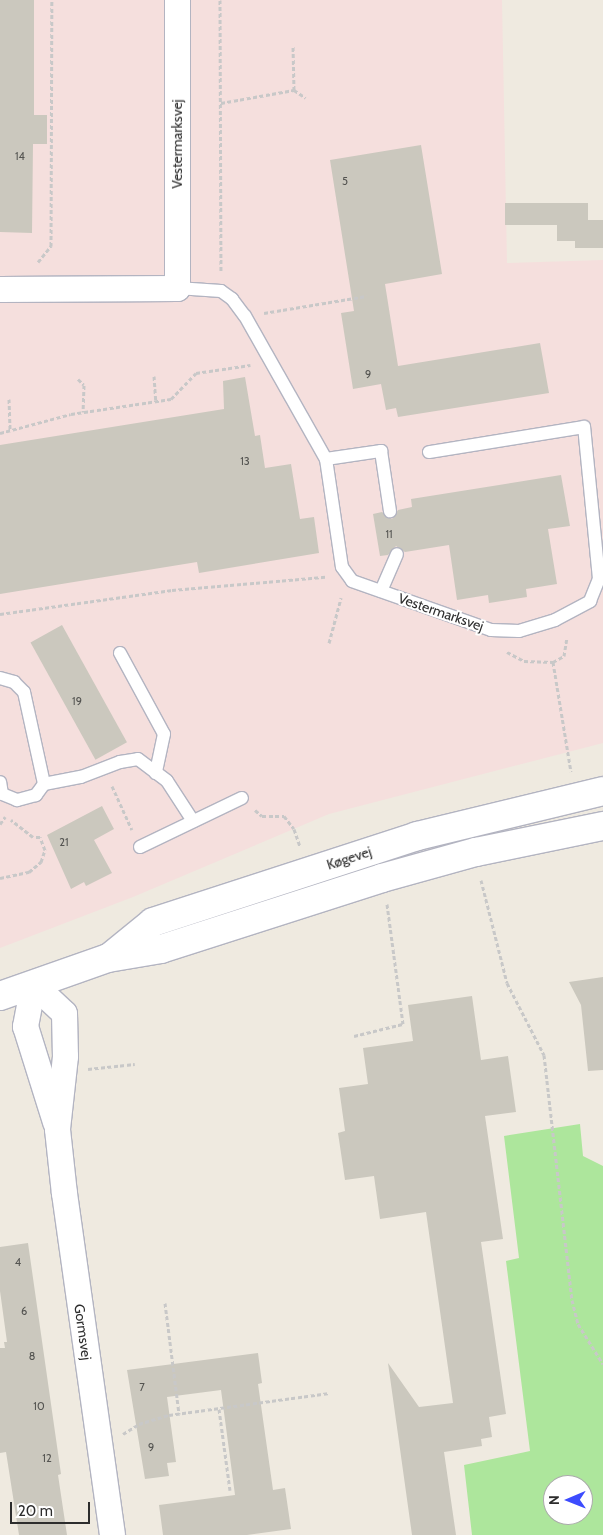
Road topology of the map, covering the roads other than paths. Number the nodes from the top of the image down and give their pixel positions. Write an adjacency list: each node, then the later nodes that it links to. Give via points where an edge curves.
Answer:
1 (177, 0): 2 (street, Vestermarksvej)
2 (177, 288): 3 (street); 5 (lane, via 220,291 232,299 245,316)
3 (7, 289)
4 (429, 452): 8 (lane, Vestermarksvej, via 584,427 599,579 590,600 568,614 520,631 491,630)
5 (326, 459): 6 (lane, via 381,451); 8 (lane, Vestermarksvej, via 342,567 352,581)
6 (390, 511)
7 (396, 554): 8 (lane)
8 (381, 591)
9 (120, 653): 11 (lane, via 164,734)
10 (0, 678): 13 (lane, via 14,682 24,692)
11 (156, 773): 13 (lane, via 138,759 80,778); 16 (lane, via 167,781)
12 (0, 782): 13 (lane, via 2,794 17,800 36,795)
13 (44, 784)
14 (603, 791): 19 (street, Køgevej, via 417,836 153,922)
15 (242, 798): 16 (lane)
16 (192, 821): 18 (lane)
17 (603, 826): 19 (street, Køgevej, via 476,852 382,878 161,949)
18 (140, 847)
19 (108, 958): 20 (street, Køgevej)
20 (33, 984): 21 (street, Køgevej); 22 (street, Gormsvej, via 25,1026); 22 (street, Gormsvej, via 64,1012)
21 (0, 996)
22 (58, 1129): 23 (street, Gormsvej)
23 (112, 1535)

